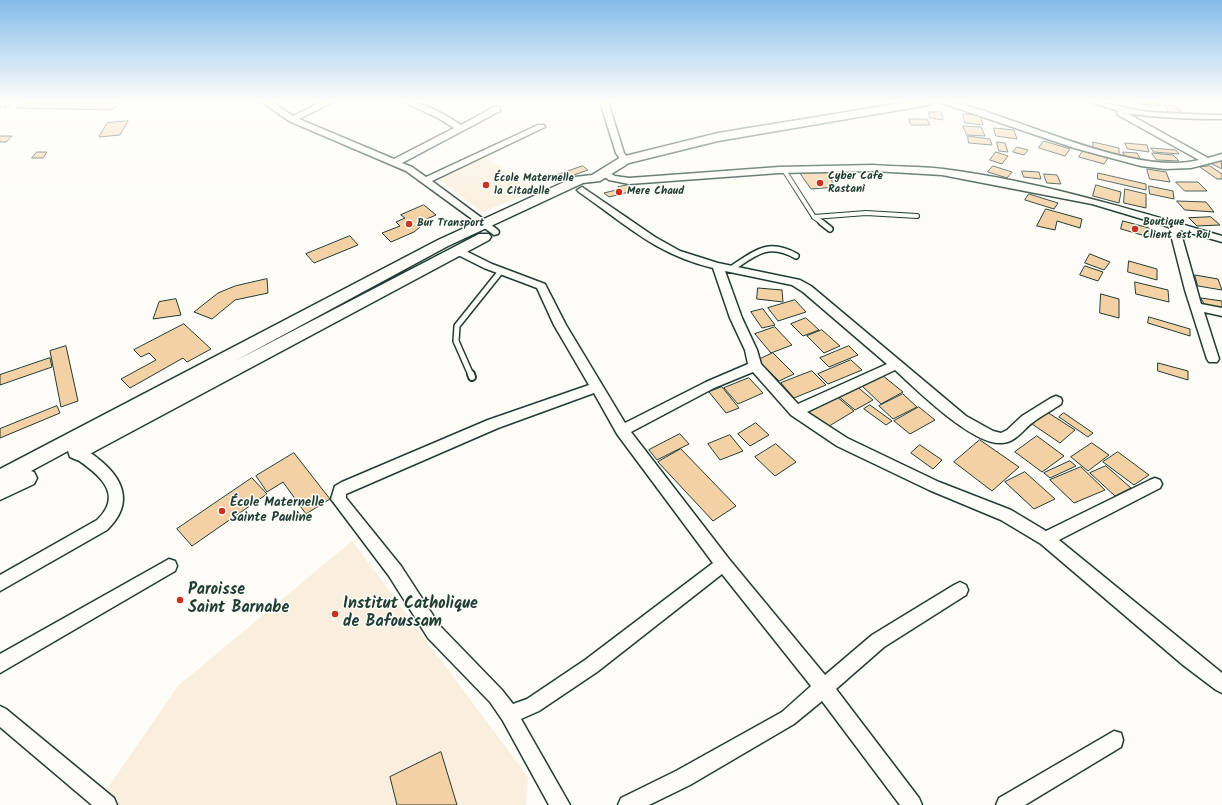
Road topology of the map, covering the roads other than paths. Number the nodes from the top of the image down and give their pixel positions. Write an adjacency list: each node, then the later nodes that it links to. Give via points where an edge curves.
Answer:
1 (342, 140): 11 (street)
2 (438, 140): 11 (street)
3 (514, 140): 14 (street)
4 (616, 140): 9 (street)
5 (708, 140): 9 (street)
6 (1059, 140): 10 (street, via 1141,163 1165,166 1191,165)
7 (1169, 140): 10 (street)
8 (1222, 157): 10 (street)
9 (625, 160): 13 (street)
10 (1207, 161)
11 (396, 162): 14 (street)
12 (784, 170): 13 (street, via 629,181); 17 (lane); 18 (street, via 873,168 942,172 1094,202)
13 (600, 176): 15 (street); 19 (street, via 580,180)
14 (427, 180): 19 (street)
15 (582, 190): 19 (street); 24 (street, via 604,203 642,233 676,253)
16 (917, 216): 17 (lane, via 891,213 829,214)
17 (814, 217): 20 (lane)
18 (1174, 226): 21 (street); 26 (street)
19 (489, 228): 22 (street); 37 (street, via 443,243)
20 (830, 229)
21 (1222, 239)
22 (458, 250): 25 (street); 36 (street)
23 (796, 256): 24 (lane, via 781,247 766,248)
24 (724, 268): 29 (street, via 796,282); 30 (street, via 736,318 751,350)
25 (501, 271): 31 (lane, via 457,326 456,341); 32 (street, via 541,286 560,325)
26 (1196, 308): 27 (street); 28 (street)
27 (1222, 312)
28 (1212, 359)
29 (895, 365): 33 (street, via 961,420 990,436 1002,438 1012,434); 34 (street)
30 (755, 366): 34 (street); 35 (street, via 710,385)
31 (472, 377)
32 (597, 388): 35 (street); 49 (street, via 493,424 340,490 338,499 343,507 395,571 434,632 496,696)
33 (1056, 400)
34 (796, 411): 40 (street, via 842,442 934,486 1006,515)
35 (622, 430): 41 (street)
36 (77, 452): 39 (street); 43 (street, via 92,461 111,480 118,501 114,513 102,525)
37 (0, 478)
38 (1155, 484): 40 (street)
39 (0, 492)
40 (1046, 539): 46 (street)
41 (723, 564): 47 (street); 49 (street, via 591,666 533,705)
42 (169, 566): 45 (street)
43 (0, 584)
44 (960, 590): 47 (street, via 878,640)
45 (0, 664)
46 (1222, 684)
47 (823, 687): 53 (street, via 788,718 683,778); 54 (street)
48 (0, 715): 51 (street)
49 (510, 715): 52 (street)
50 (1114, 740): 55 (street)
51 (107, 805)
52 (560, 805)
53 (628, 805)
54 (912, 805)
55 (1006, 805)

